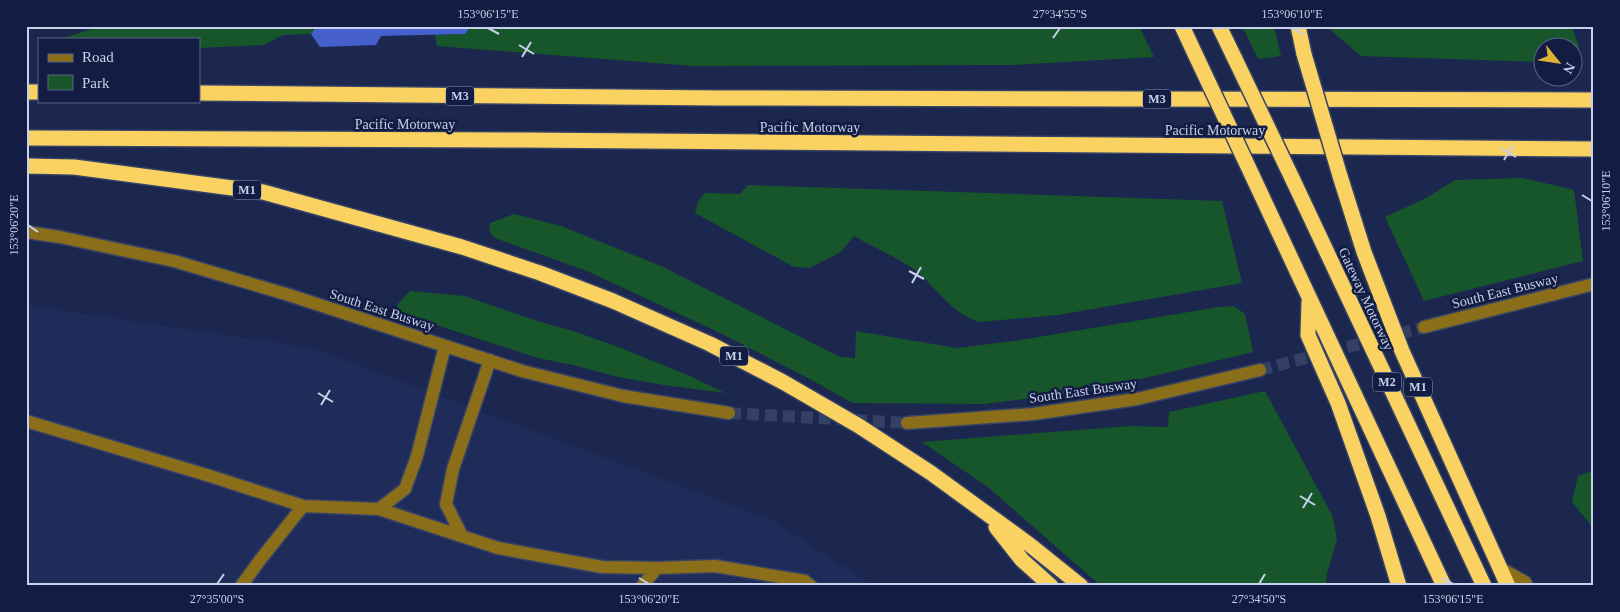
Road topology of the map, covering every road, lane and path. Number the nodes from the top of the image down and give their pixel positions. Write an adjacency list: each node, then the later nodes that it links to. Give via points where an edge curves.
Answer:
1 (1182, 26): 11 (highway, M2, bridge)
2 (1219, 26): 32 (highway, Gateway Motorway / M2, bridge)
3 (1298, 26): 24 (highway, M1, bridge, via 1364,252 1402,352)
4 (200, 93): 5 (highway, Pacific Motorway / M3)
5 (1594, 100)
6 (26, 138): 7 (highway, Pacific Motorway)
7 (1594, 149)
8 (26, 166): 21 (highway, M1, via 74,167 263,192 462,247 540,273 701,340 775,378 859,426)
9 (26, 232): 13 (lane, South East Busway, via 174,261)
10 (1594, 284): 12 (lane, South East Busway)
11 (1309, 298): 30 (highway, via 1308,335 1338,403); 31 (highway, M2)
12 (1424, 327)
13 (445, 346): 14 (lane, South East Busway); 20 (lane, via 417,456 405,489)
14 (490, 360): 16 (lane, South East Busway, via 623,396); 22 (lane, via 453,470 446,504)
15 (1260, 370): 18 (lane, South East Busway, via 1137,399 1033,414)
16 (729, 413)
17 (26, 421): 19 (lane)
18 (907, 423)
19 (303, 506): 20 (lane); 25 (lane)
20 (379, 509): 22 (lane)
21 (982, 510): 28 (highway, via 1022,560); 29 (highway, M1)
22 (462, 536): 23 (lane, via 498,548 602,567)
23 (657, 568): 26 (lane); 27 (lane, via 715,566 805,581)
24 (1500, 568): 33 (highway, M1); 34 (lane)
25 (241, 586)
26 (642, 586)
27 (811, 586)
28 (1051, 586)
29 (1081, 586)
30 (1399, 586)
31 (1444, 586)
32 (1484, 586)
33 (1508, 586)
34 (1527, 586)

